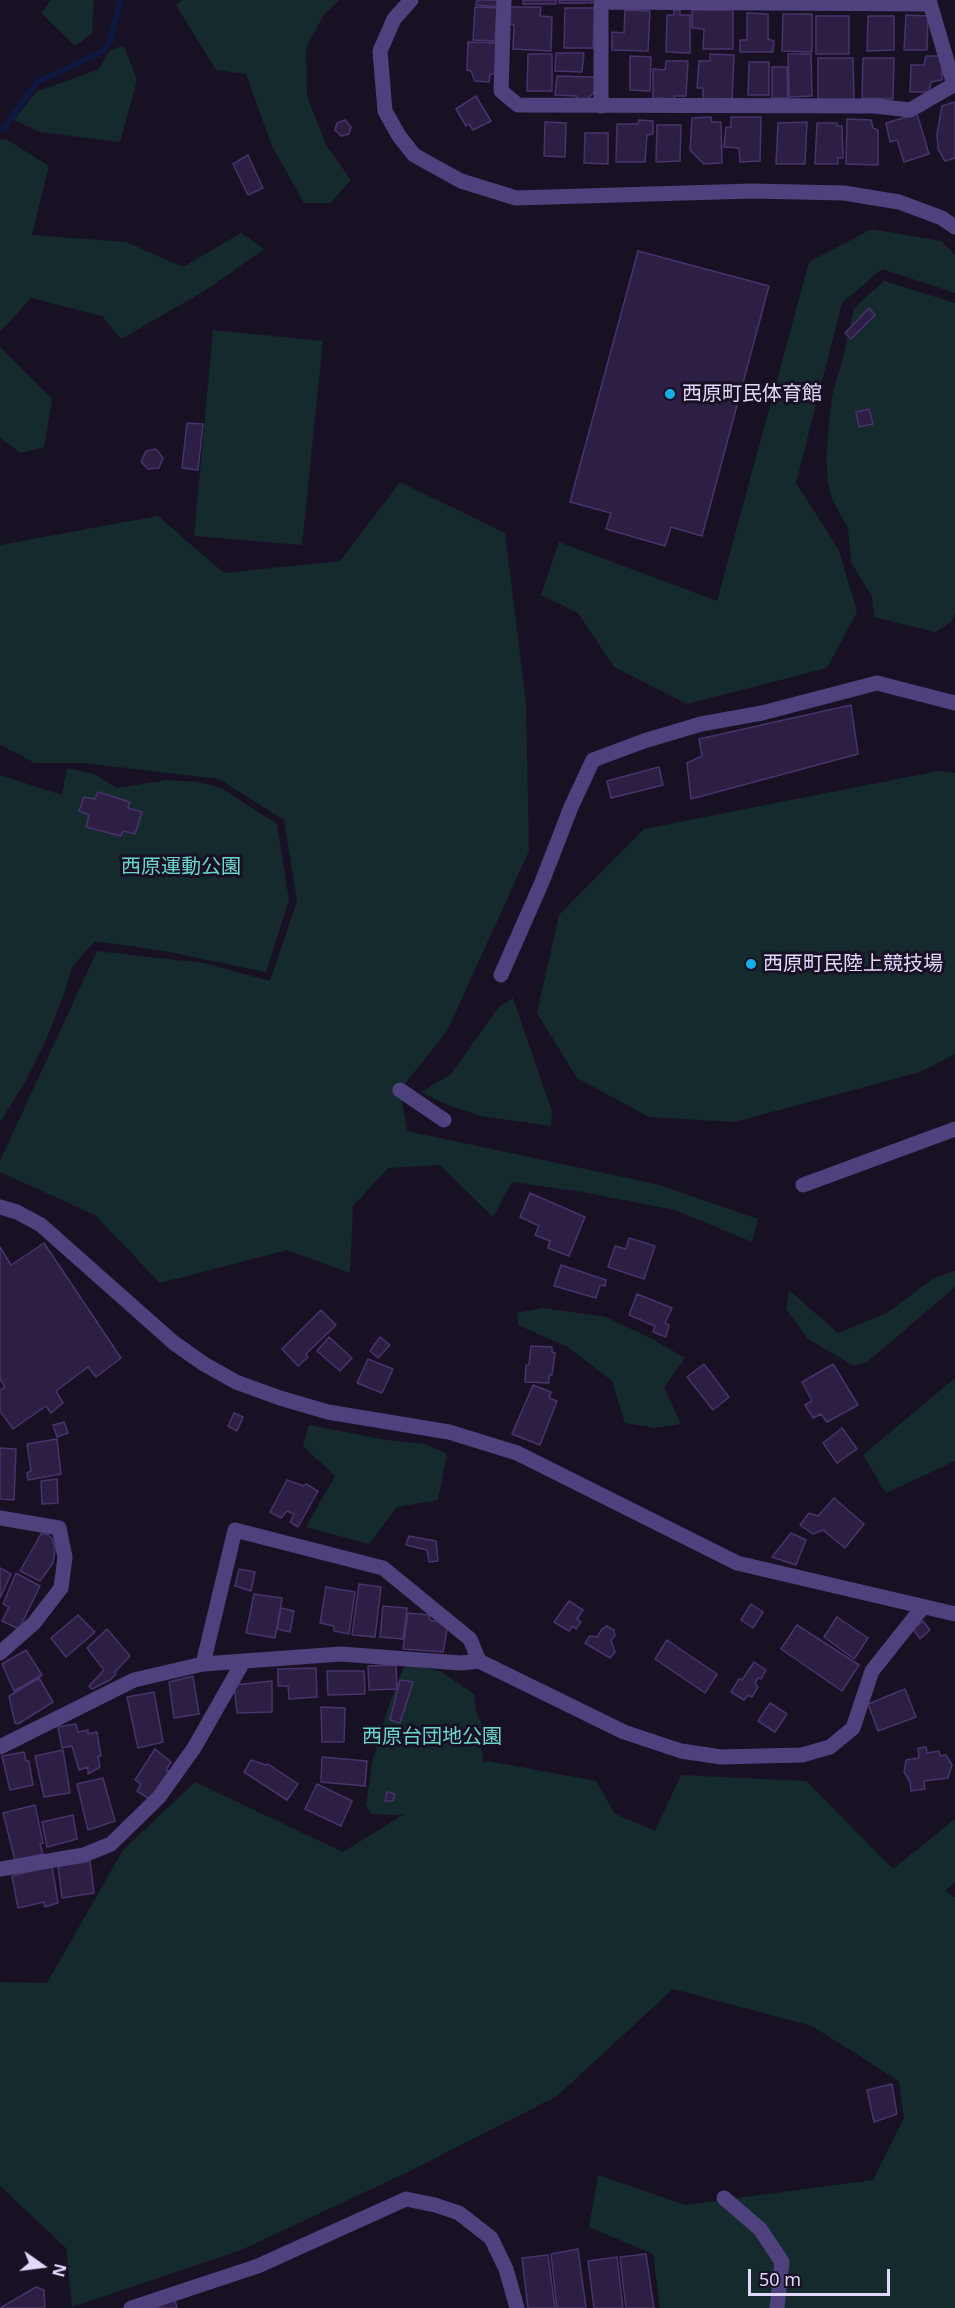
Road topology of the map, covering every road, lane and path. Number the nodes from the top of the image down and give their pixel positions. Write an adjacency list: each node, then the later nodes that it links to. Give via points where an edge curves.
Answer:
1 (411, 0): 8 (street, via 394,19 380,51 385,111 414,154 461,181 516,198 752,191 844,193 899,202)
2 (504, 0): 7 (street, via 501,91 518,105)
3 (601, 1): 4 (street); 7 (street)
4 (697, 1): 5 (street)
5 (929, 2): 6 (street)
6 (955, 85): 7 (street, via 910,110 875,106)
7 (601, 106)
8 (955, 227)
9 (955, 703): 10 (street, via 877,683 762,713 701,724 592,760)
10 (501, 975)
11 (400, 1090): 12 (street)
12 (444, 1120)
13 (955, 1129): 14 (street)
14 (803, 1185)
15 (0, 1208): 17 (street, via 18,1212 41,1225 174,1343 236,1382 328,1412 449,1432 517,1452 737,1563)
16 (0, 1518): 19 (street, via 59,1528 65,1557 61,1588 34,1623)
17 (922, 1608): 18 (street); 20 (street, via 872,1671 853,1728 830,1747 802,1755 721,1757 681,1751 624,1732)
18 (955, 1614)
19 (0, 1653)
20 (479, 1661): 21 (street, via 341,1654); 22 (street, via 470,1639 383,1568 235,1530)
21 (243, 1662): 22 (street); 24 (street, via 194,1748 159,1797 111,1844 84,1855)
22 (203, 1664): 23 (street, via 134,1680)
23 (0, 1747)
24 (0, 1869)
25 (724, 2198): 28 (street, via 760,2229 782,2262)
26 (132, 2308): 27 (street, via 258,2266 406,2199 459,2213 491,2238 506,2269)
27 (517, 2308)
28 (777, 2308)

